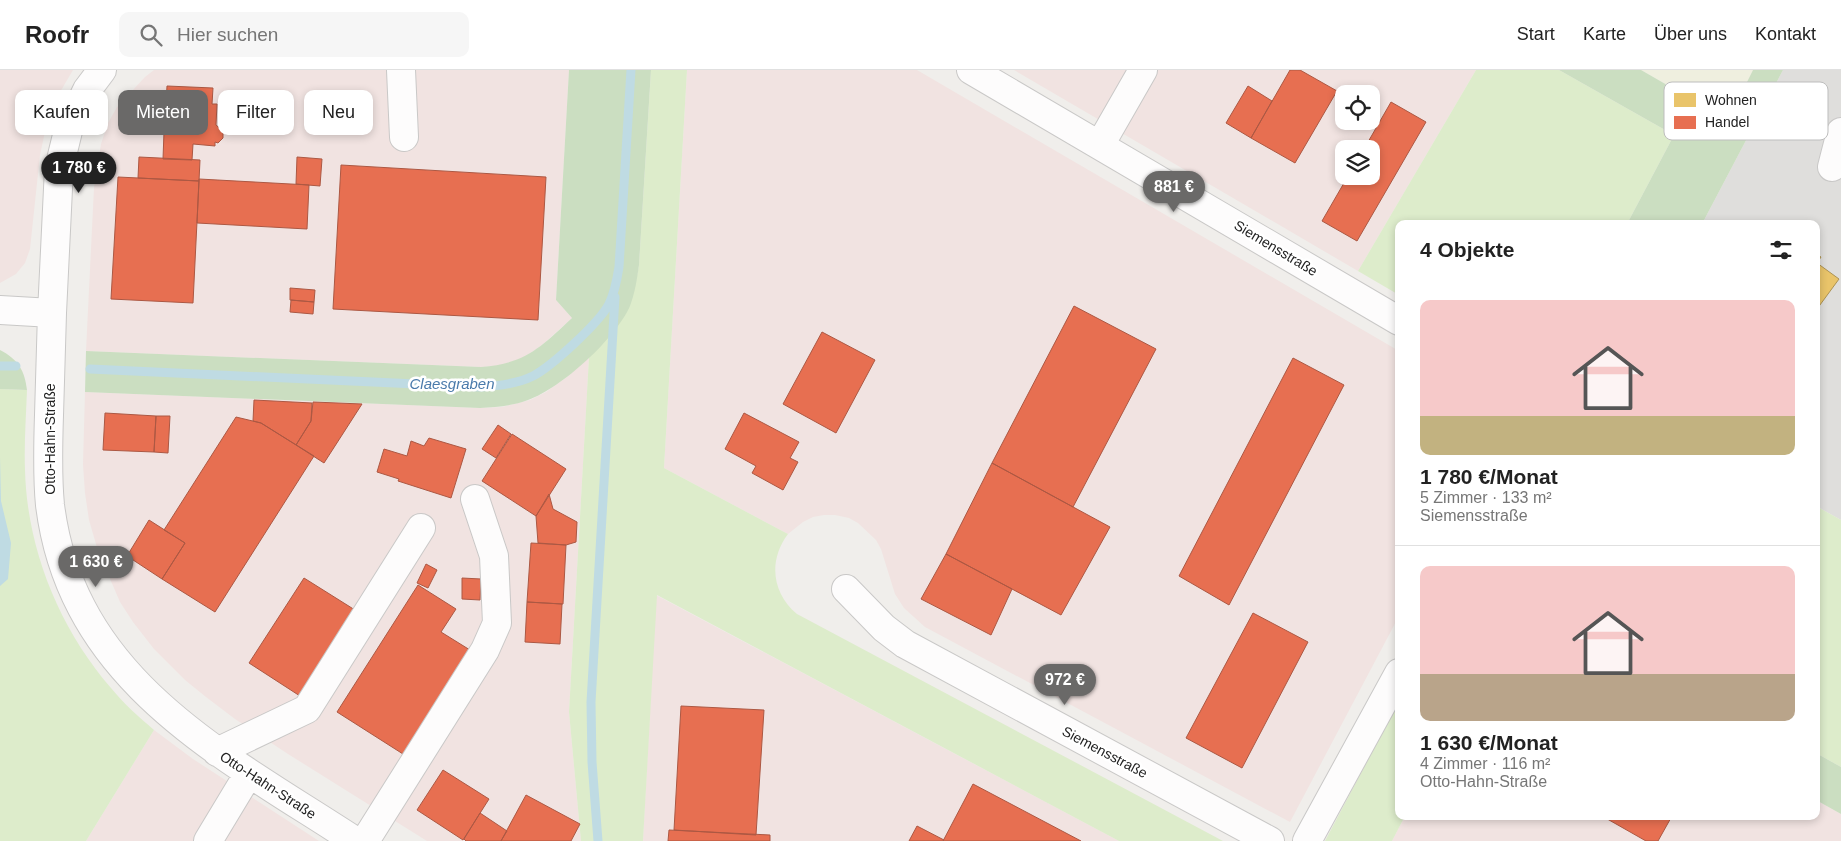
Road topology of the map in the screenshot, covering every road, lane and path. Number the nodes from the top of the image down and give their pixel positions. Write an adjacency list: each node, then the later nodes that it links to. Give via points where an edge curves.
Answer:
1 (102, 70): 10 (street, via 87,90 69,127 59,168)
2 (401, 70): 6 (street)
3 (971, 70): 7 (street, Siemensstraße)
4 (1143, 70): 7 (street)
5 (1841, 132): 8 (street)
6 (404, 137)
7 (1100, 145): 11 (street, Siemensstraße)
8 (1832, 167)
9 (0, 310): 10 (street)
10 (52, 313): 16 (street, Otto-Hahn-Straße, via 50,505 57,544 70,583 85,615 131,679 157,705)
11 (1395, 319)
12 (475, 499): 20 (street, via 494,556 496,623 485,650)
13 (421, 528): 16 (street, via 307,709)
14 (846, 589): 21 (street, Siemensstraße, via 904,644)
15 (1395, 680): 22 (street)
16 (217, 752): 17 (street, Otto-Hahn-Straße)
17 (249, 773): 18 (street); 19 (street, Otto-Hahn-Straße)
18 (208, 841)
19 (355, 841)
20 (365, 841)
21 (1270, 841)
22 (1307, 841)

